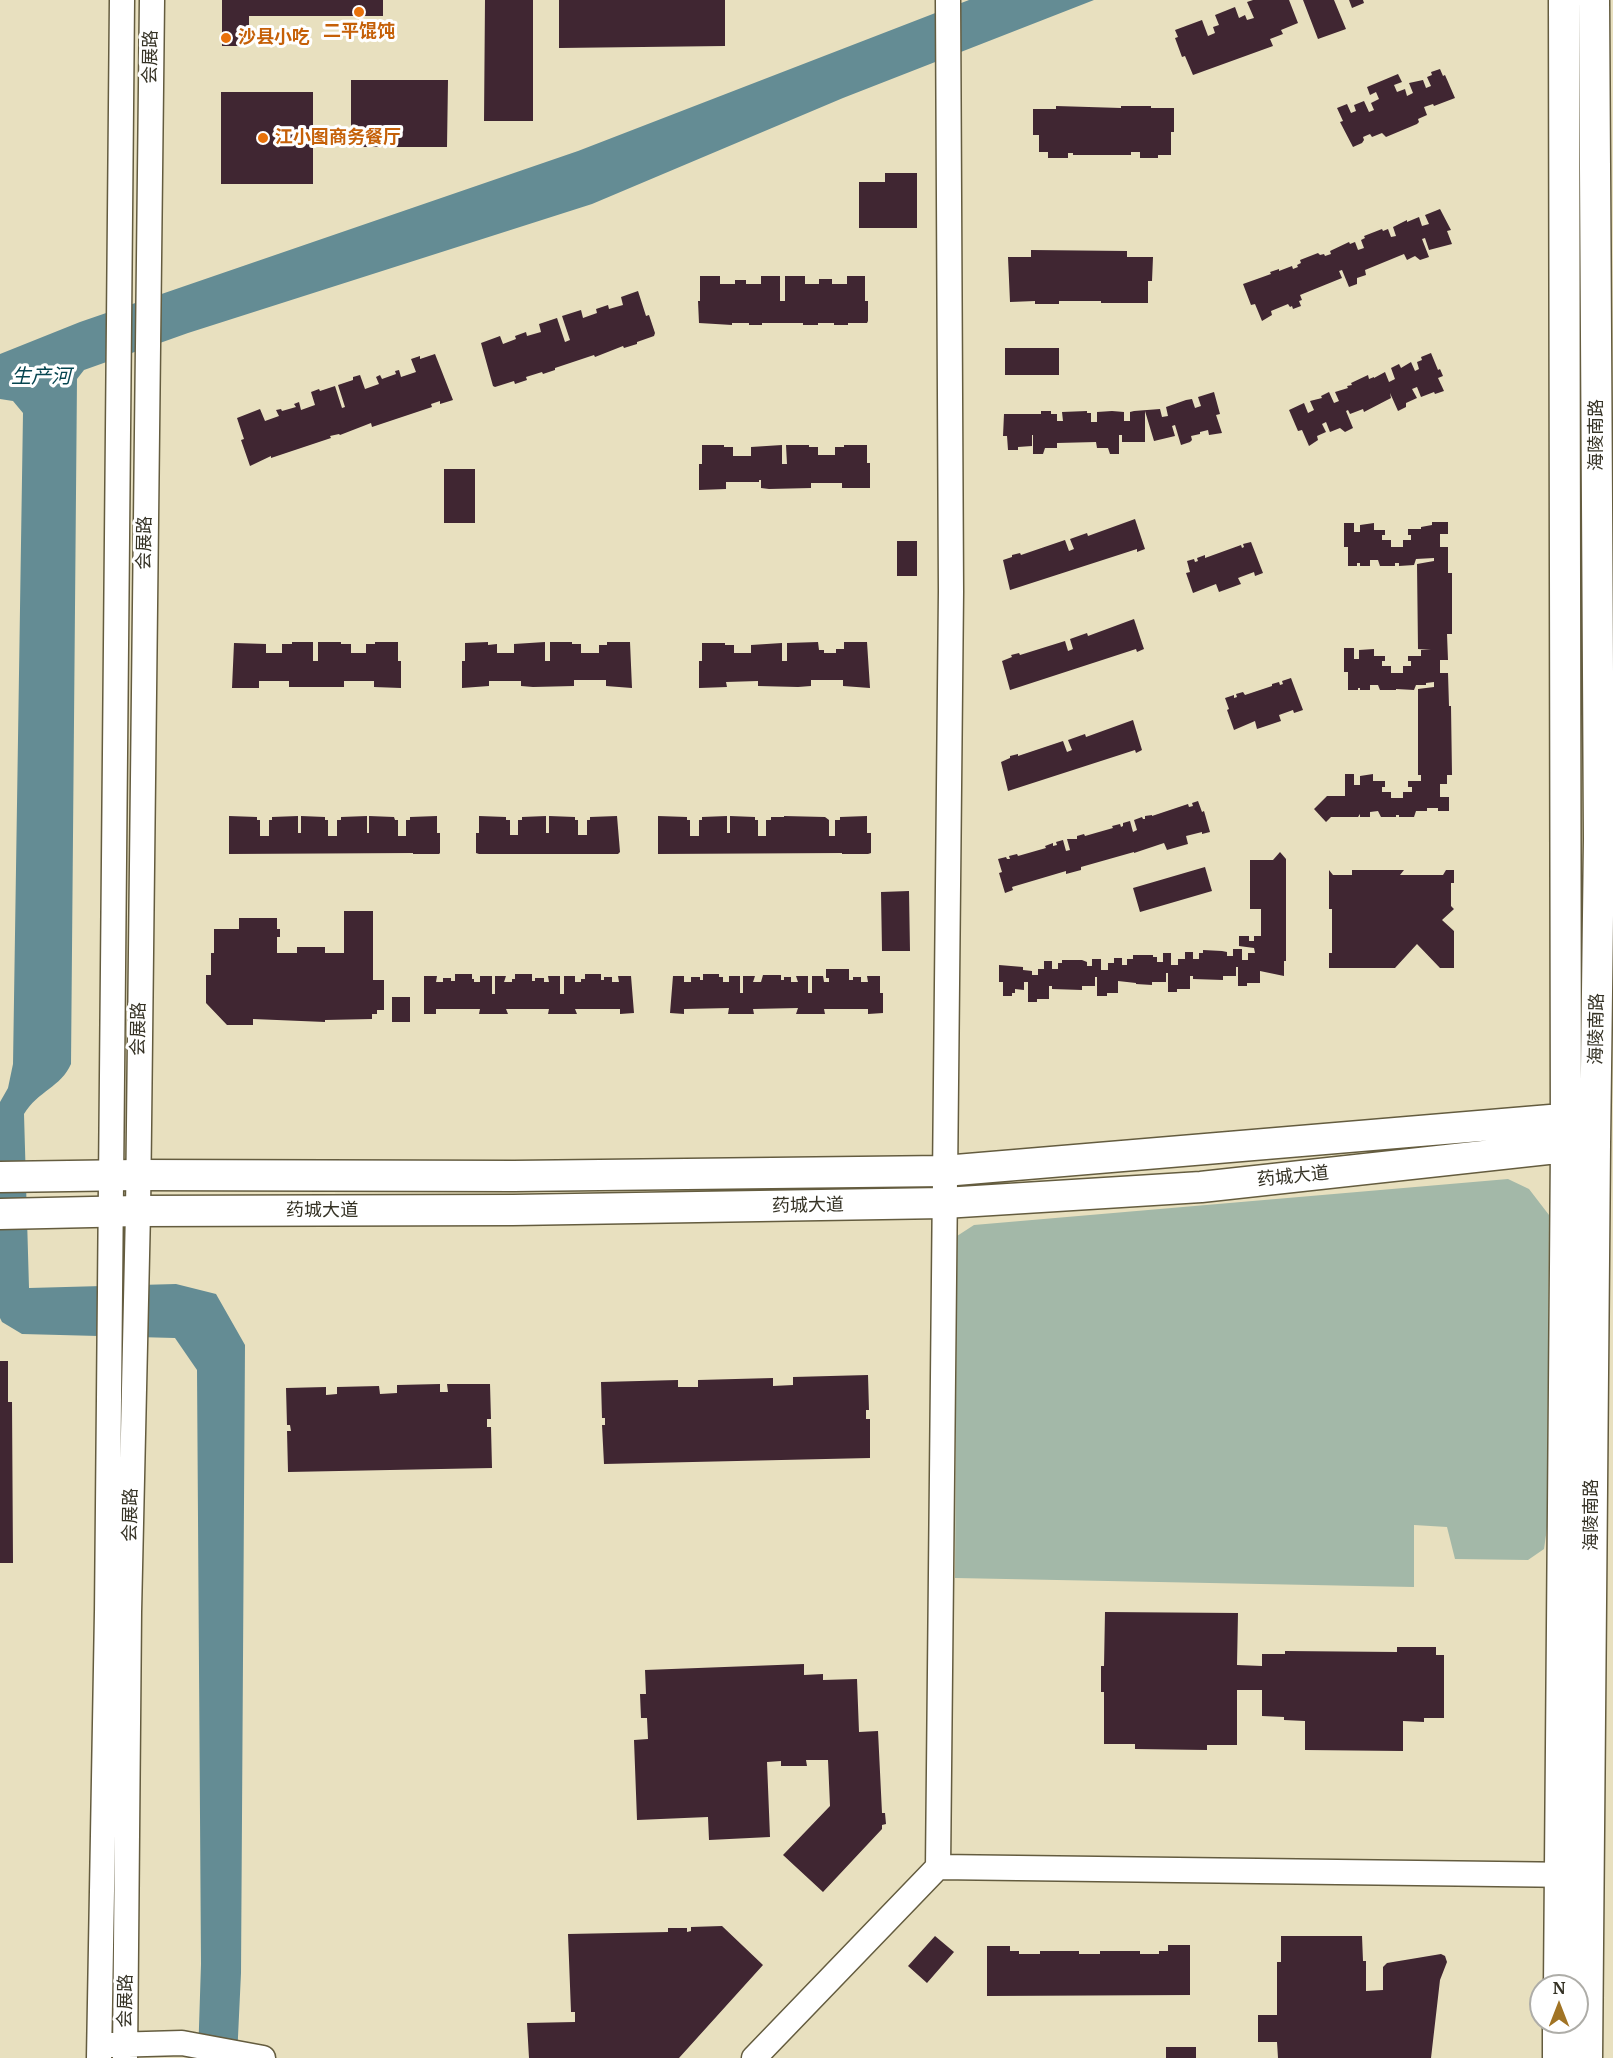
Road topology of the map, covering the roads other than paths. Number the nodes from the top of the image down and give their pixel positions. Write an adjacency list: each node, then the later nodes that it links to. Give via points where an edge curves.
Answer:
1 (122, 0): 10 (street, 会展路, via 119,379)
2 (152, 0): 10 (street, 会展路, via 147,369)
3 (948, 0): 9 (street, via 951,591)
4 (1564, 0): 7 (main road, 海陵南路)
5 (1594, 0): 6 (main road, 海陵南路)
6 (1605, 531): 7 (street); 8 (main road, 海陵南路)
7 (1564, 541): 8 (main road, 海陵南路)
8 (1591, 1130): 9 (main road, 药城大道); 12 (main road, 药城大道, via 1201,1187); 16 (main road, 海陵南路)
9 (944, 1171): 10 (main road, 药城大道); 12 (street)
10 (123, 1175): 11 (main road, 药城大道); 13 (street, 会展路)
11 (0, 1177)
12 (944, 1203): 13 (main road, 药城大道); 15 (street)
13 (124, 1212): 14 (main road, 药城大道); 19 (street, 会展路, via 129,1612); 20 (street, 会展路, via 107,1602)
14 (0, 1214)
15 (938, 1868): 16 (street); 22 (street)
16 (1574, 1874): 17 (main road, 海陵南路); 24 (main road, 海陵南路)
17 (1560, 1974)
18 (1558, 2034): 23 (main road)
19 (125, 2051): 20 (street); 21 (street, via 182,2043)
20 (99, 2052)
21 (259, 2057)
22 (754, 2058)
23 (1557, 2058)
24 (1587, 2058)

